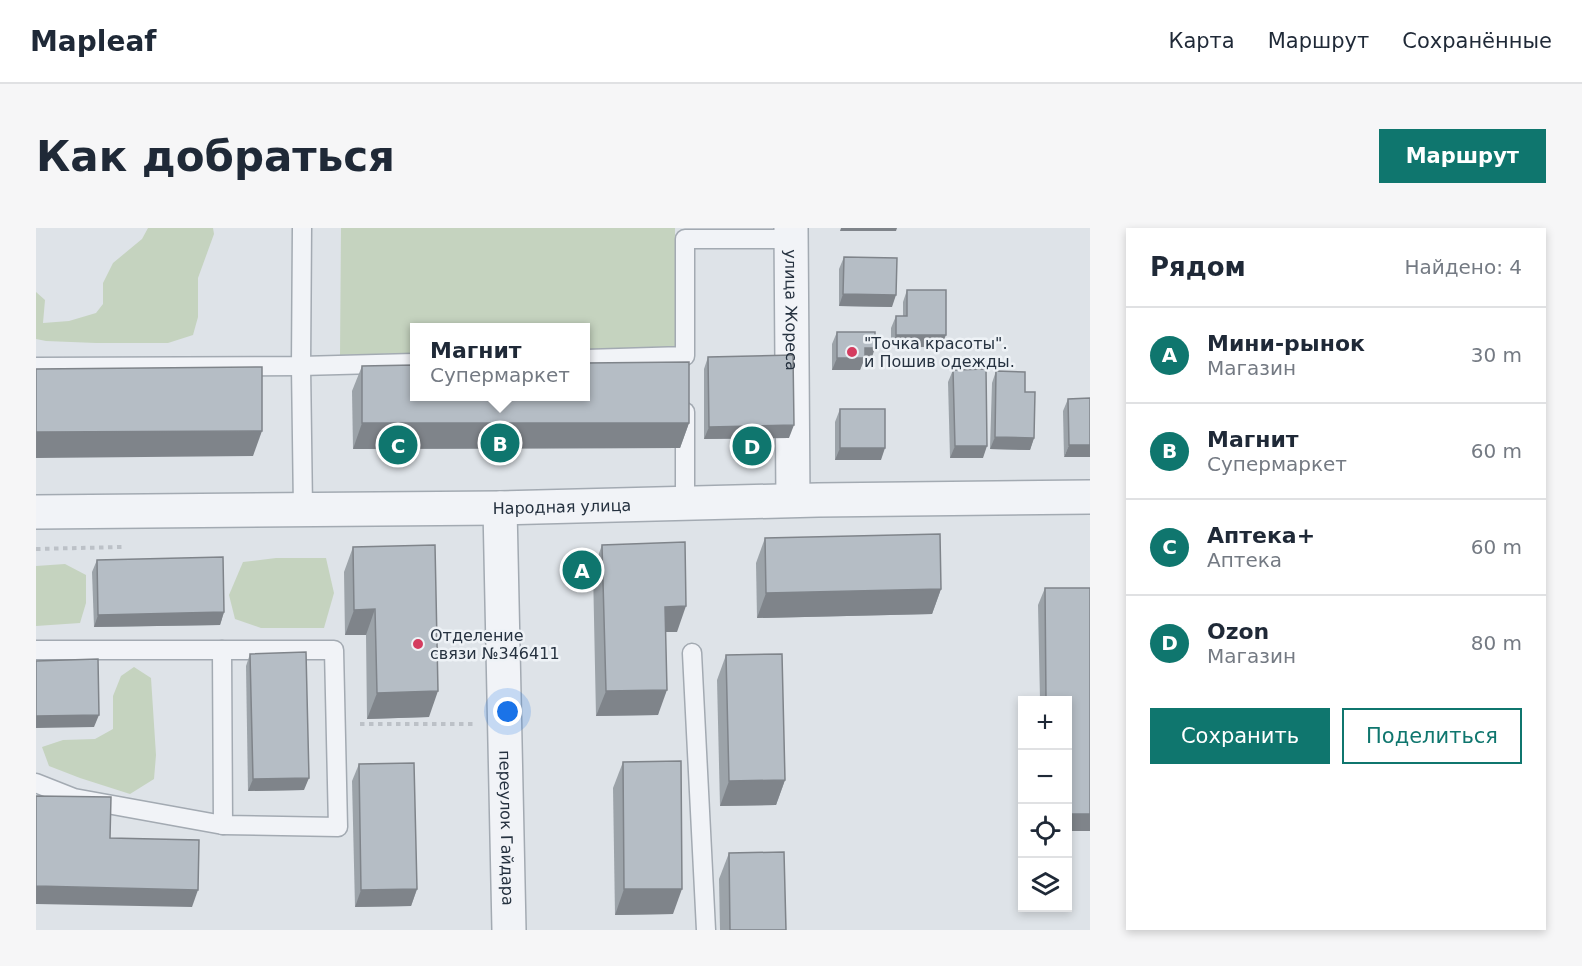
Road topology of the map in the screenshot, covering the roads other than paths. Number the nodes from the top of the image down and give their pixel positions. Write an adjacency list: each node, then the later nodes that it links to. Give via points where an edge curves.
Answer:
1 (302, 228): 6 (lane)
2 (684, 233): 3 (lane); 4 (lane, via 684,362)
3 (791, 233): 10 (street, улица Жореса)
4 (590, 359)
5 (410, 363): 6 (lane)
6 (301, 366): 7 (lane); 13 (lane)
7 (36, 367)
8 (684, 390): 11 (lane)
9 (1090, 497): 10 (street, Народная улица)
10 (793, 500): 11 (street, Народная улица)
11 (684, 503): 12 (street, Народная улица)
12 (500, 508): 13 (street, Народная улица); 20 (street, переулок Гайдара)
13 (303, 509): 14 (street, Народная улица)
14 (36, 512)
15 (36, 650): 16 (lane)
16 (222, 650): 19 (lane); 19 (lane, via 334,650 338,827)
17 (693, 653): 21 (lane)
18 (36, 783): 19 (lane, via 74,798)
19 (223, 825)
20 (509, 930)
21 (706, 930)

